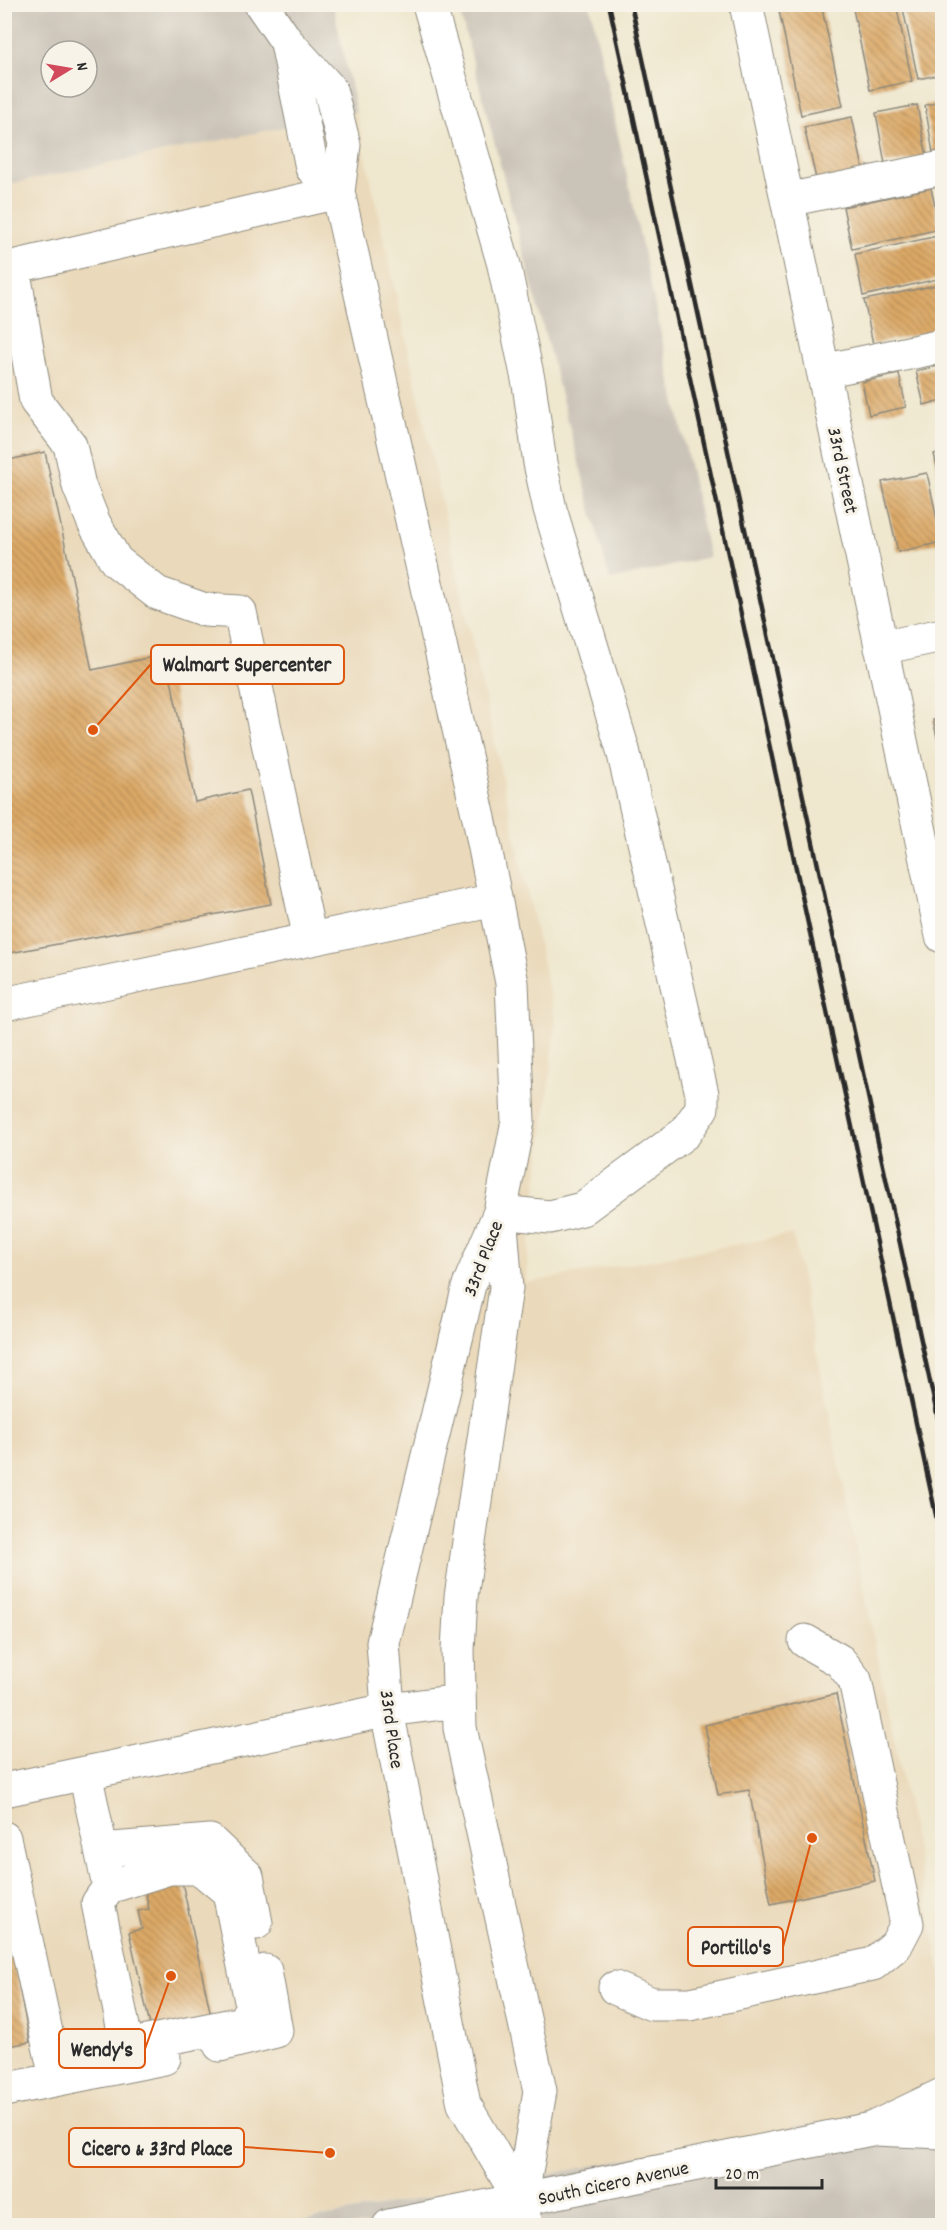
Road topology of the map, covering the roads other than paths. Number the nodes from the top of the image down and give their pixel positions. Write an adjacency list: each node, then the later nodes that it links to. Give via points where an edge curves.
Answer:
1 (261, 4): 5 (street, via 287,42 330,89 344,145)
2 (429, 4): 16 (street, via 504,265 550,509 623,750 702,1094 702,1108 685,1133 582,1209 550,1217)
3 (746, 4): 6 (street, 33rd Street)
4 (942, 168): 6 (street)
5 (339, 192): 7 (street); 12 (street)
6 (787, 200): 9 (street, 33rd Street)
7 (9, 268): 14 (street, via 36,400 70,445 79,486 116,561 157,593 205,610 240,612)
8 (942, 346): 9 (street)
9 (823, 371): 11 (street, 33rd Street)
10 (942, 635): 11 (street)
11 (881, 648): 13 (street, 33rd Street)
12 (495, 900): 14 (street); 16 (street, via 512,983 518,1121)
13 (942, 936)
14 (310, 939): 15 (street)
15 (4, 1004)
16 (500, 1212): 18 (street, 33rd Place, via 506,1288 461,1597); 19 (street, 33rd Place, via 469,1285 383,1643)
17 (805, 1641): 25 (street, via 840,1661 855,1680 907,1924 896,1944 873,1964 690,2004 652,2004)
18 (459, 1701): 19 (street); 31 (street, 33rd Place, via 460,1728 540,2091)
19 (388, 1710): 20 (street); 31 (street, 33rd Place, via 464,2104)
20 (85, 1773): 21 (street); 22 (street)
21 (4, 1790)
22 (101, 1850): 24 (street); 26 (street, via 210,1841 247,1876 276,2031 132,2066)
23 (6, 1853): 26 (street)
24 (109, 1887): 24 (street, via 98,1903 127,2046 243,2023 252,2006 229,1892 200,1868 169,1868)
25 (615, 1988)
26 (56, 2078): 27 (street)
27 (4, 2090)
28 (942, 2095): 29 (street, South Cicero Avenue)
29 (871, 2129): 30 (street, South Cicero Avenue); 31 (street, South Cicero Avenue)
30 (942, 2132)
31 (524, 2213): 32 (street, South Cicero Avenue)
32 (389, 2226)

